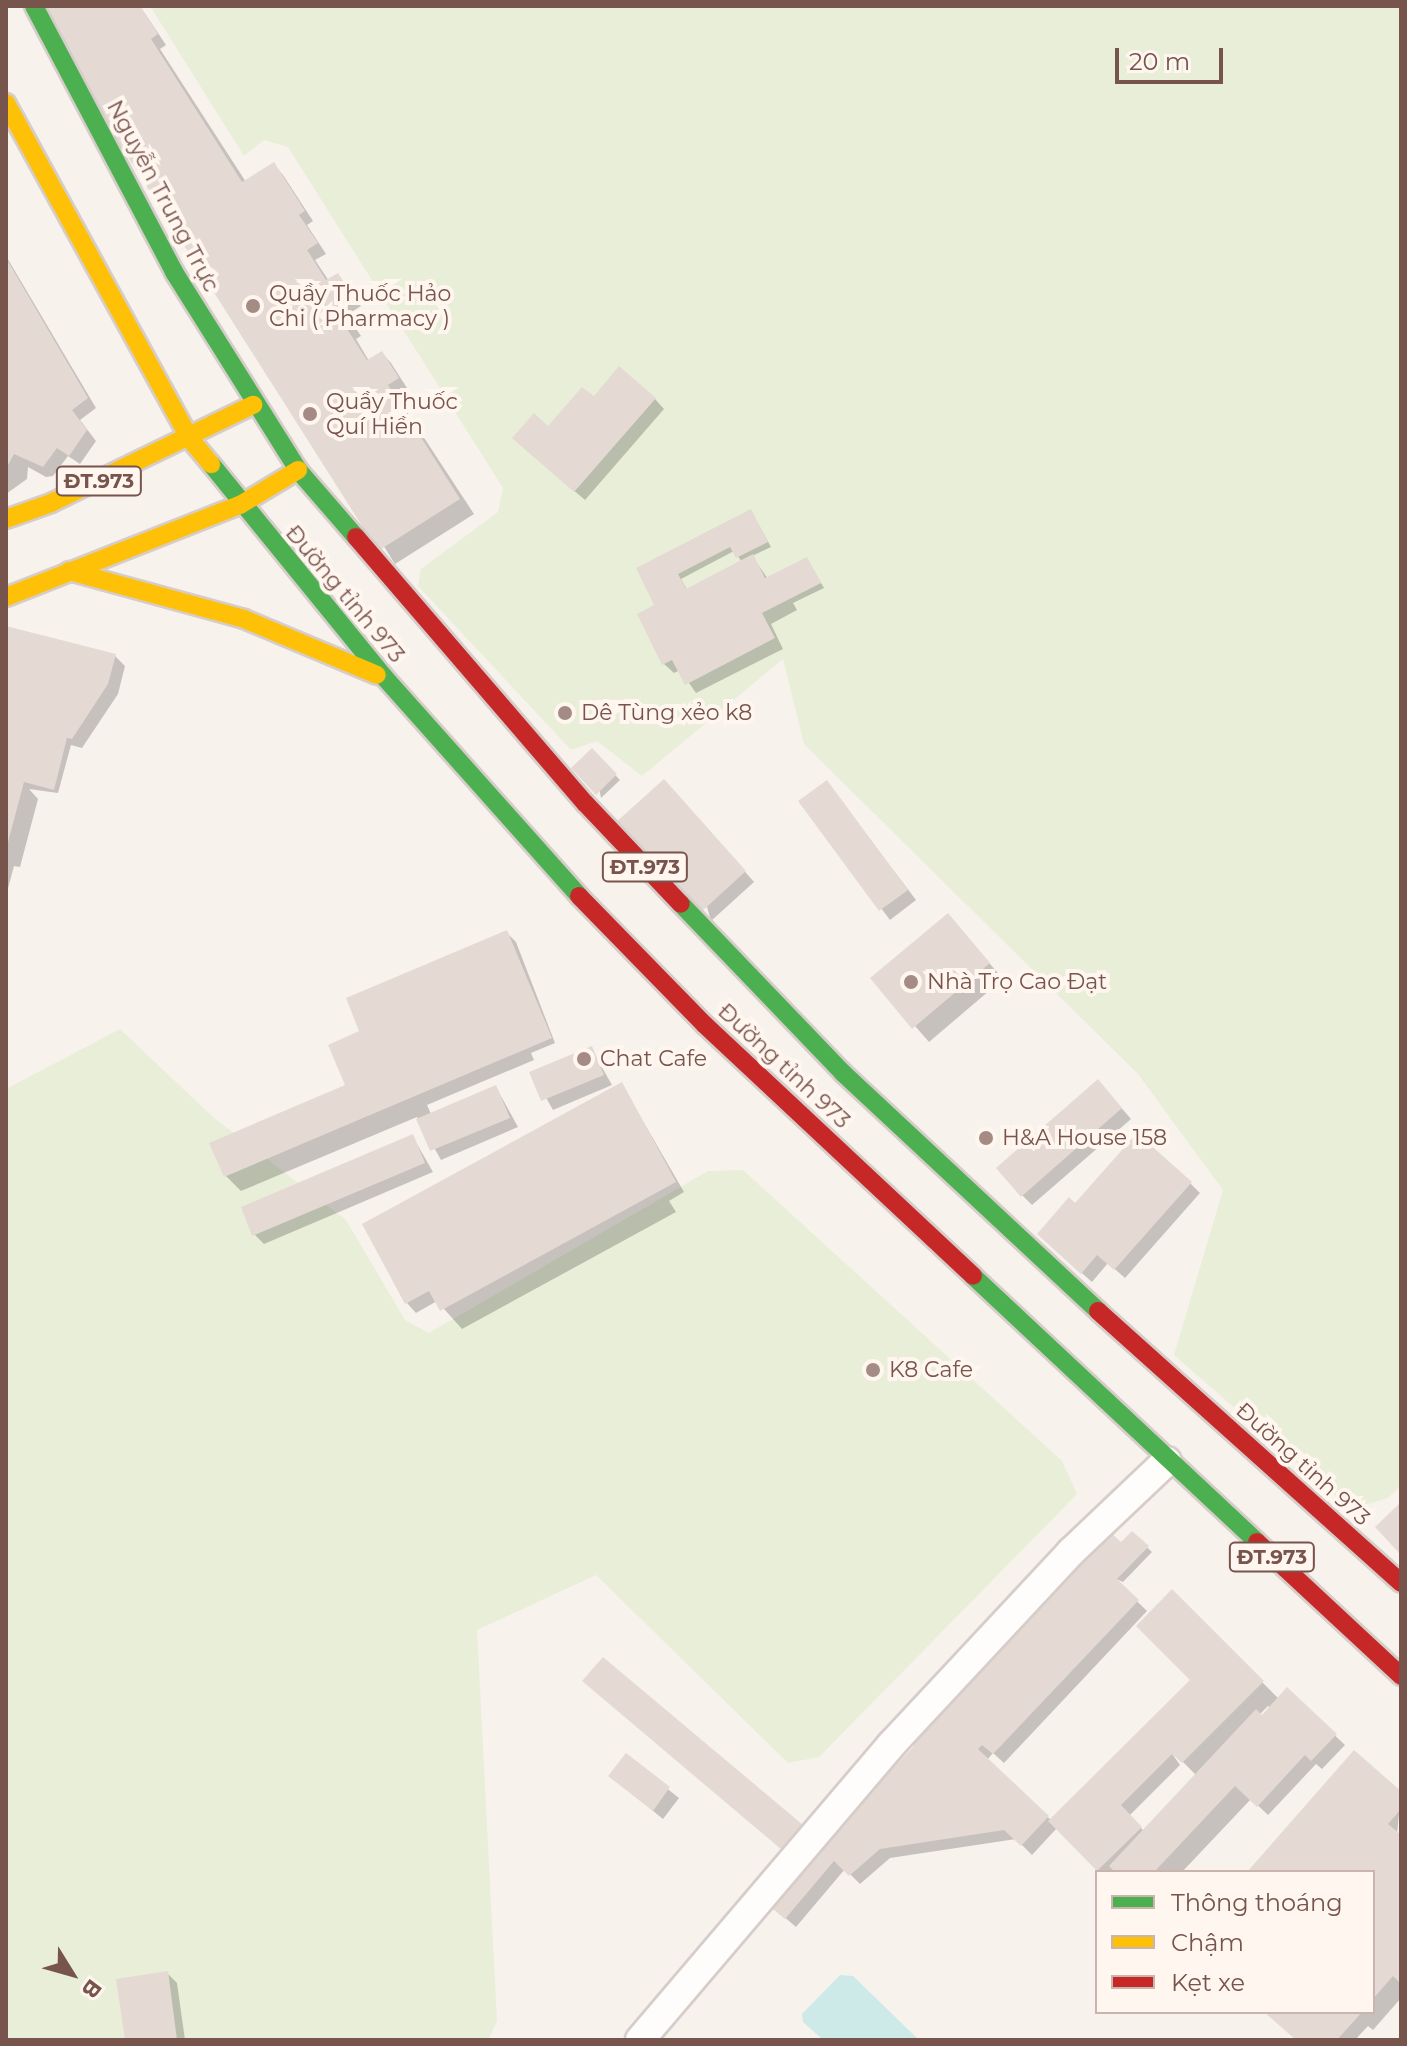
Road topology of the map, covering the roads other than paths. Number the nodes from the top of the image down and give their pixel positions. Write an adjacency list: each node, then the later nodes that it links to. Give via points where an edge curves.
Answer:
1 (34, 6): 3 (main road, Nguyễn Trung Trực, via 174,272)
2 (6, 103): 4 (main road)
3 (253, 405): 4 (main road, ĐT.973); 5 (main road, Đường tỉnh 973 / ĐT.973)
4 (190, 439): 6 (main road, Đường tỉnh 973 / ĐT.973); 7 (main road, ĐT.973)
5 (298, 470): 6 (main road); 12 (main road, Đường tỉnh 973 / ĐT.973, via 585,803 843,1073 1185,1392)
6 (240, 505): 8 (main road); 10 (main road, Đường tỉnh 973 / ĐT.973)
7 (6, 519)
8 (69, 571): 9 (main road); 10 (main road, ĐT.973, via 244,619)
9 (6, 597)
10 (385, 678): 11 (main road, Đường tỉnh 973 / ĐT.973, via 555,872 705,1025)
11 (1167, 1461): 13 (main road, Đường tỉnh 973 / ĐT.973); 14 (street, via 1071,1552 891,1745)
12 (1401, 1583)
13 (1401, 1676)
14 (640, 2040)

